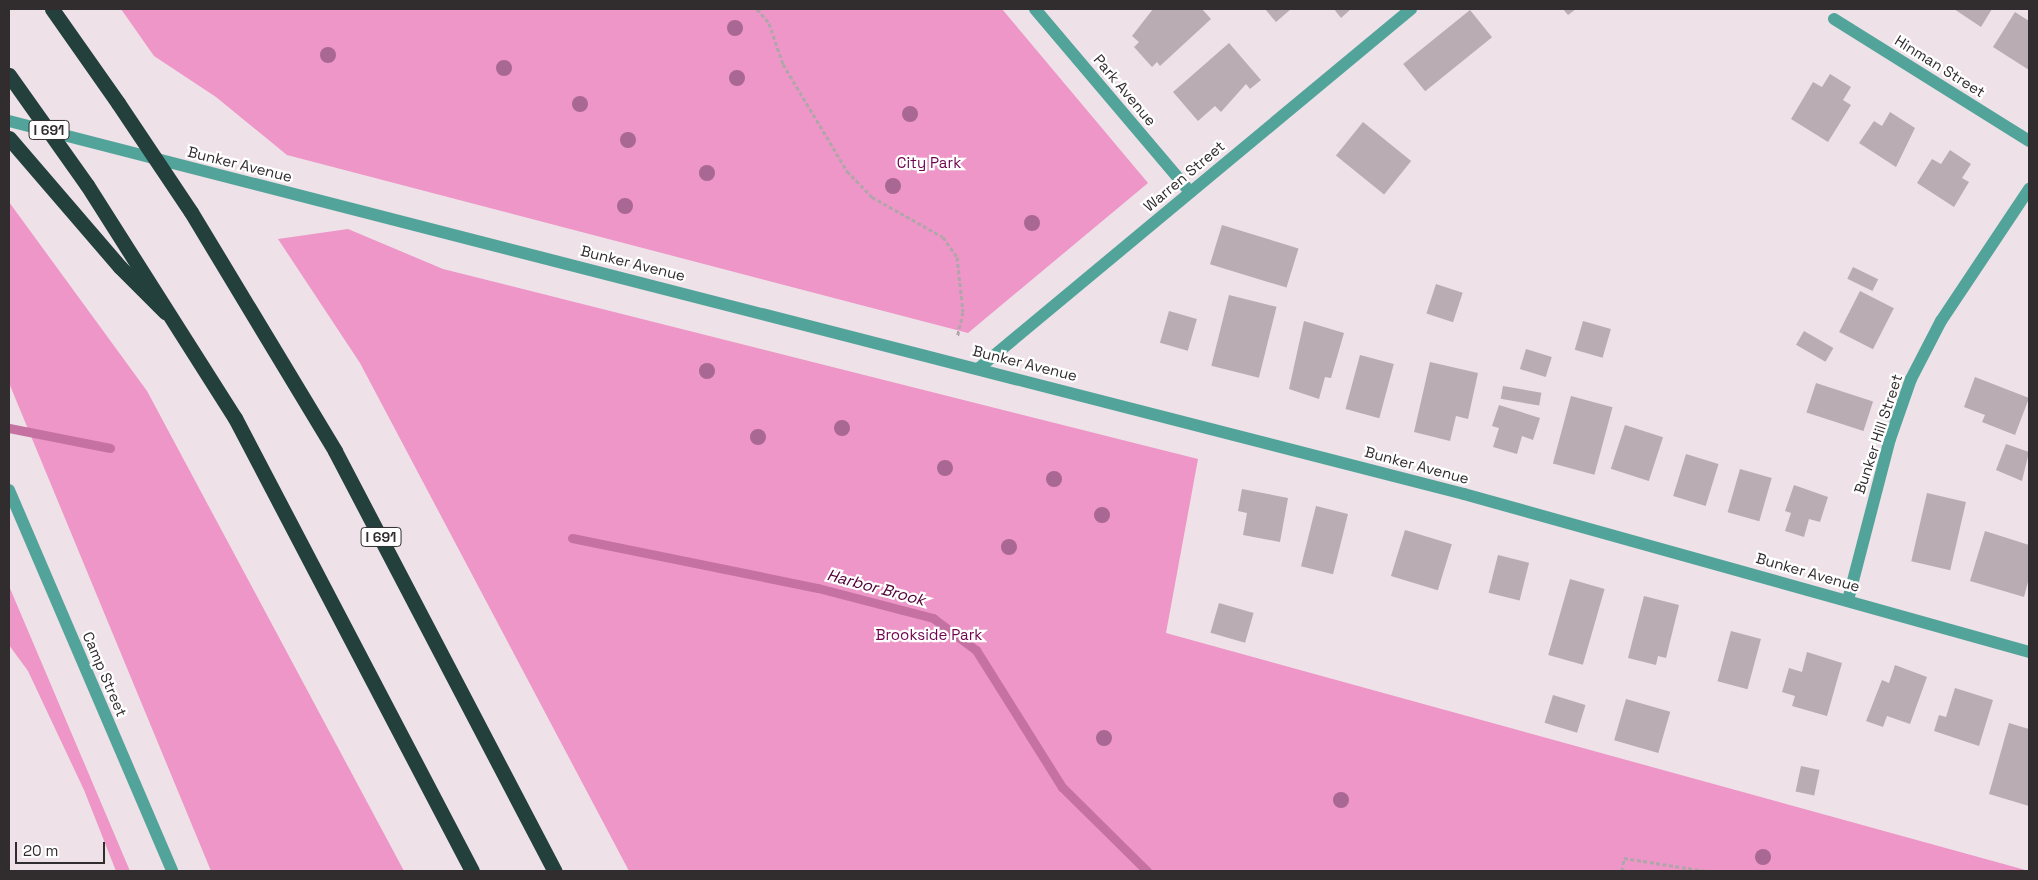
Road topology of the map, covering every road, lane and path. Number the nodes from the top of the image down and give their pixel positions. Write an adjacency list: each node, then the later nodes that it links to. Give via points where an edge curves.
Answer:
1 (52, 9): 20 (highway, I 691, bridge, via 191,212 335,451)
2 (757, 9): 13 (path, via 769,23 783,64 847,171 872,197 943,238 958,258 963,312)
3 (1035, 9): 11 (street, Park Avenue)
4 (1411, 9): 11 (street, Warren Street)
5 (1834, 19): 9 (street, Hinman Street)
6 (9, 75): 12 (highway, I 691, bridge)
7 (9, 121): 14 (street, Bunker Avenue)
8 (9, 138): 12 (highway, via 120,267)
9 (2029, 141)
10 (2029, 189): 16 (street, Bunker Hill Street, via 1941,321 1911,379 1890,439)
11 (1190, 192): 14 (street, Warren Street)
12 (180, 325): 19 (highway, I 691, via 274,489)
13 (957, 337)
14 (979, 368): 16 (street, Bunker Avenue)
15 (9, 490): 18 (street, Camp Street)
16 (1848, 600): 17 (street, Bunker Avenue)
17 (2029, 652)
18 (172, 871)
19 (472, 871)
20 (555, 871)
21 (1622, 871): 22 (path, via 1624,858)
22 (1706, 871)

